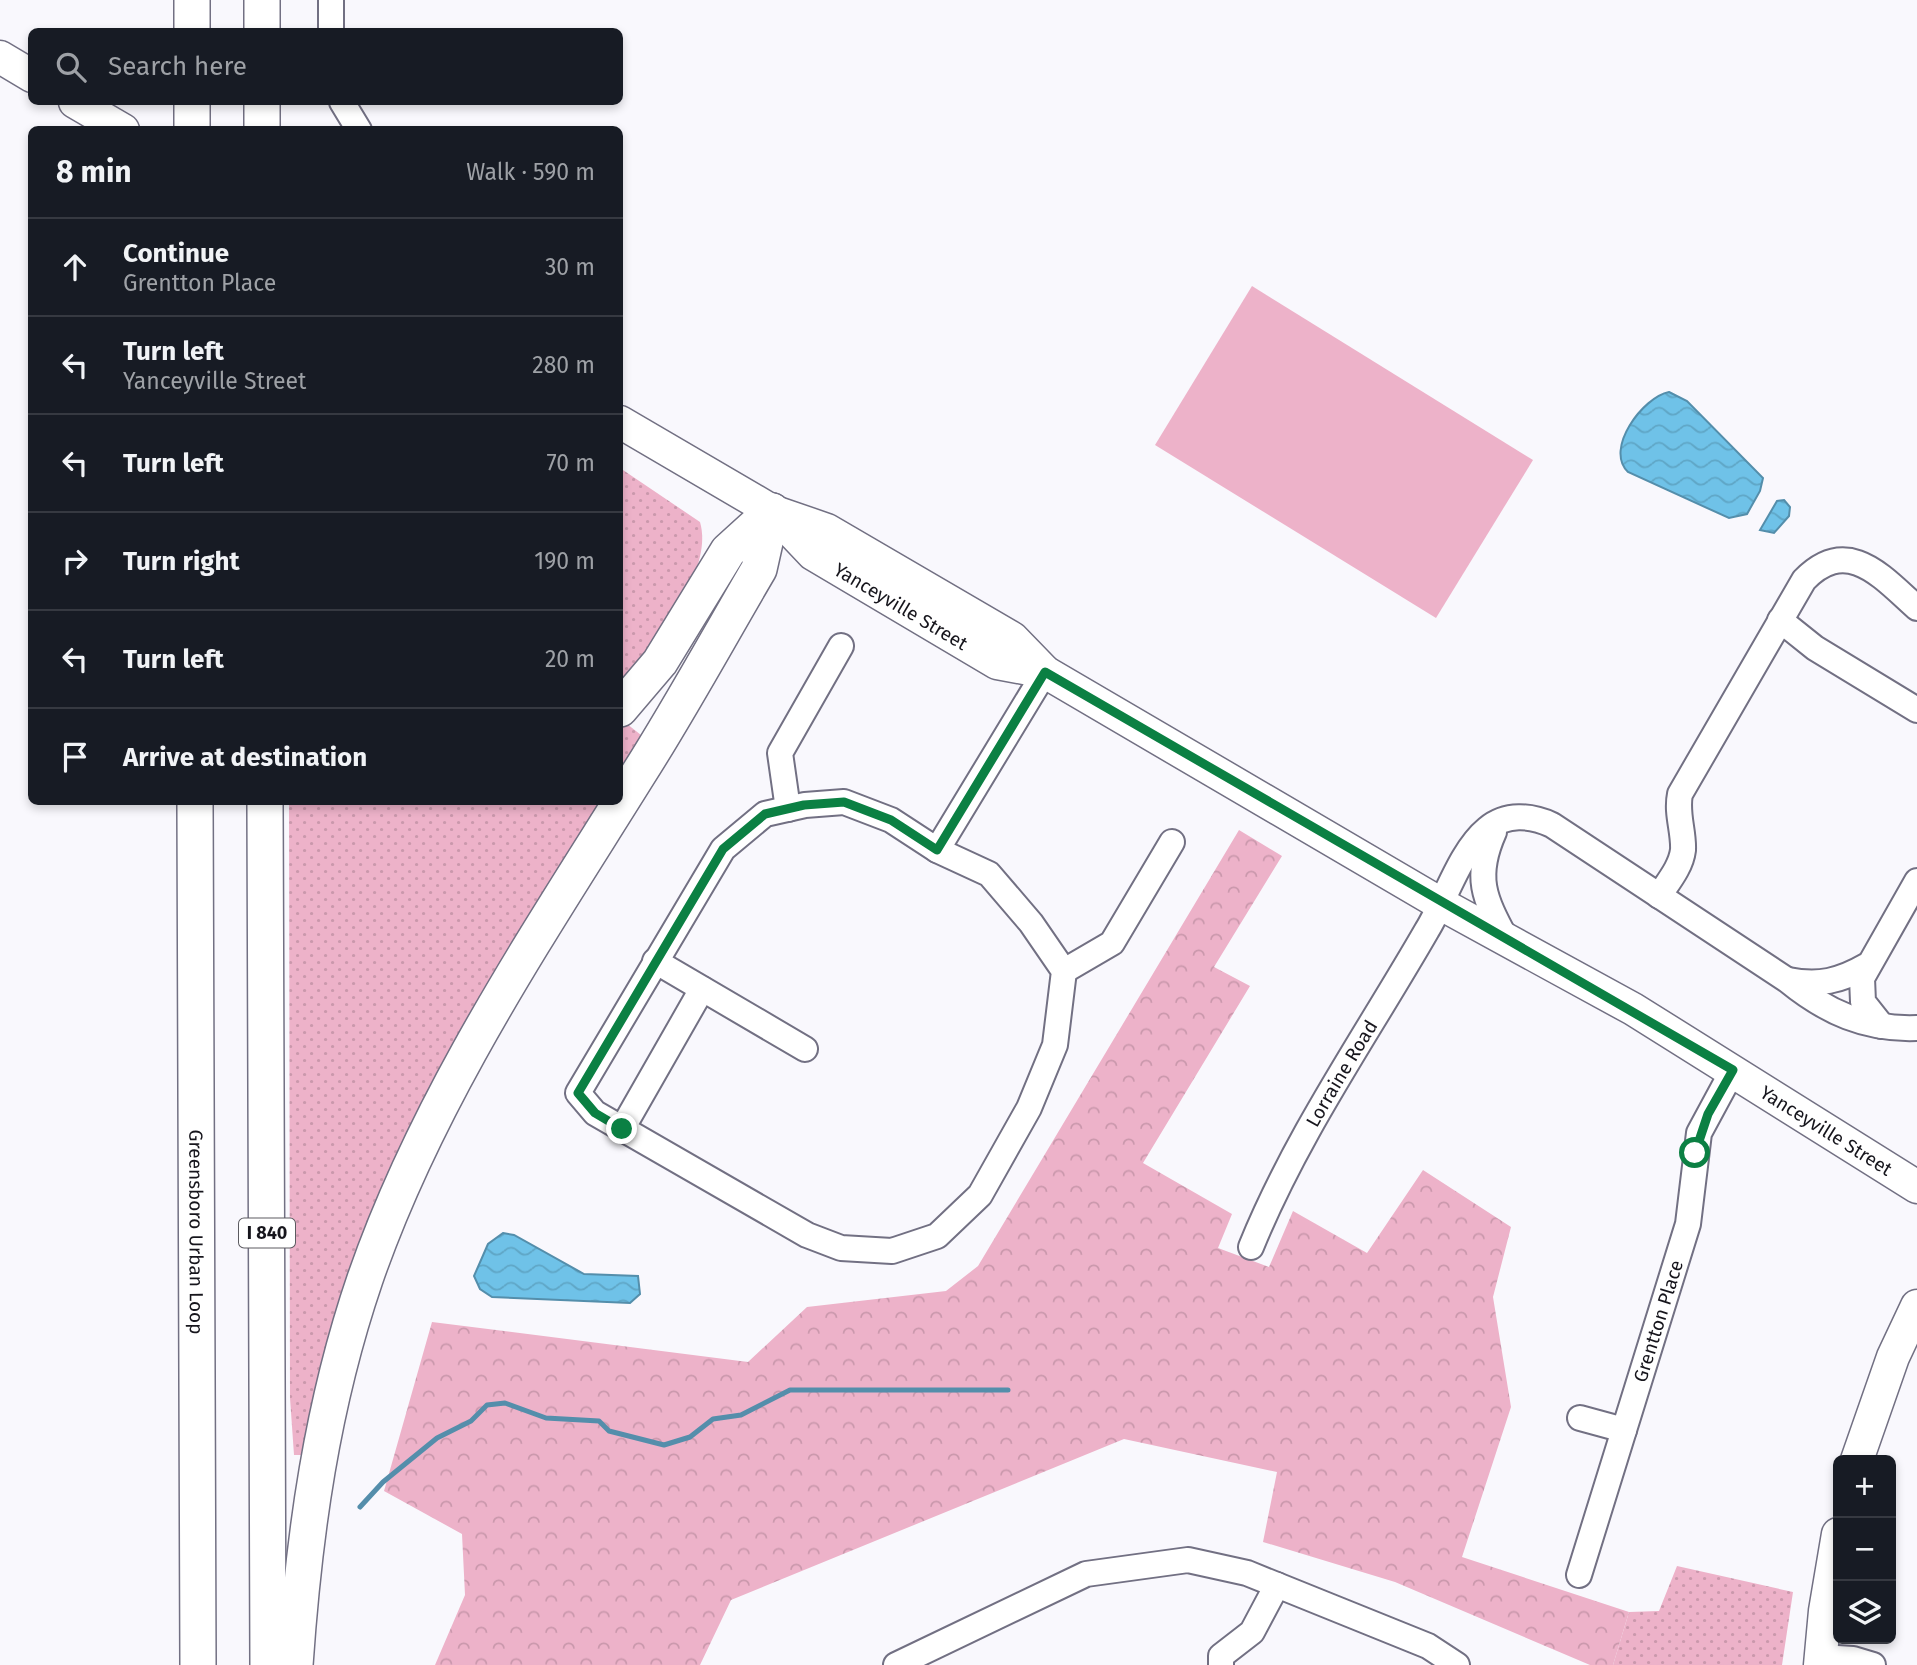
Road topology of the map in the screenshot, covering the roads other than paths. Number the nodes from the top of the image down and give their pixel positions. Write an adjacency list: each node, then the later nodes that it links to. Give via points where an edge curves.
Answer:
1 (192, 0): 4 (highway)
2 (262, 0): 5 (highway)
3 (331, 0): 6 (street)
4 (192, 28)
5 (262, 28)
6 (331, 28)
7 (0, 57): 8 (main road)
8 (28, 74)
9 (80, 105): 13 (main road)
10 (192, 105): 14 (highway)
11 (262, 105): 15 (highway)
12 (344, 105): 16 (street)
13 (116, 126)
14 (192, 126)
15 (262, 126)
16 (357, 126)
17 (623, 424): 18 (main road, Yanceyville Street)
18 (772, 511): 22 (main road, Yanceyville Street, via 827,530 1012,638); 23 (highway, via 728,551 660,662); 25 (highway, via 759,569)
19 (1917, 608): 20 (street, via 1874,570 1843,559 1814,570)
20 (1780, 620): 24 (street, via 1815,648); 34 (street, via 1680,794 1681,858)
21 (841, 646): 29 (street, via 780,753)
22 (1045, 672): 32 (street); 35 (main road, Yanceyville Street)
23 (623, 705)
24 (1917, 710)
25 (623, 796)
26 (195, 805): 58 (highway, Greensboro Urban Loop)
27 (265, 805): 59 (highway, I 840)
28 (618, 805): 60 (highway, via 480,1035 433,1121 386,1225 349,1330 323,1431 307,1526)
29 (788, 808): 32 (street, via 844,802 891,820); 37 (street, via 765,814 723,849)
30 (1499, 822): 34 (street, via 1528,817 1539,820); 35 (street, Lorraine Road, via 1479,838); 36 (street, via 1482,877 1487,903)
31 (1172, 842): 39 (street, via 1112,943)
32 (937, 850): 39 (street, via 989,874)
33 (1917, 881): 38 (street)
34 (1659, 896): 40 (street)
35 (1441, 904): 36 (main road, Yanceyville Street); 48 (street, Lorraine Road, via 1309,1125)
36 (1506, 939): 45 (main road, Yanceyville Street)
37 (655, 961): 41 (street); 46 (street, via 578,1093 595,1113)
38 (1867, 966): 40 (street, via 1819,984); 42 (street, via 1862,978 1863,1002)
39 (1064, 971): 46 (street, via 1055,1045 1029,1108 980,1195 937,1236 892,1251 841,1248 807,1235)
40 (1787, 980): 42 (street, via 1836,1013)
41 (702, 989): 44 (street); 46 (street)
42 (1882, 1026): 43 (street)
43 (1917, 1028)
44 (805, 1049)
45 (1733, 1070): 47 (main road, Yanceyville Street); 51 (street, Grentton Place, via 1699,1133 1688,1224)
46 (622, 1129)
47 (1917, 1187)
48 (1251, 1247)
49 (1917, 1306): 52 (main road, via 1893,1357)
50 (1580, 1418): 51 (street)
51 (1624, 1430): 54 (street, Grentton Place)
52 (1859, 1455)
53 (1833, 1569): 57 (main road)
54 (1579, 1575)
55 (1277, 1585): 56 (street, via 1188,1560 1086,1574); 62 (street, via 1252,1632 1221,1656); 63 (street, via 1428,1646)
56 (924, 1658): 61 (street)
57 (1820, 1661): 64 (street, via 1853,1659)
58 (198, 1665)
59 (268, 1665)
60 (295, 1665)
61 (896, 1665)
62 (1221, 1665)
63 (1457, 1665)
64 (1873, 1665)

